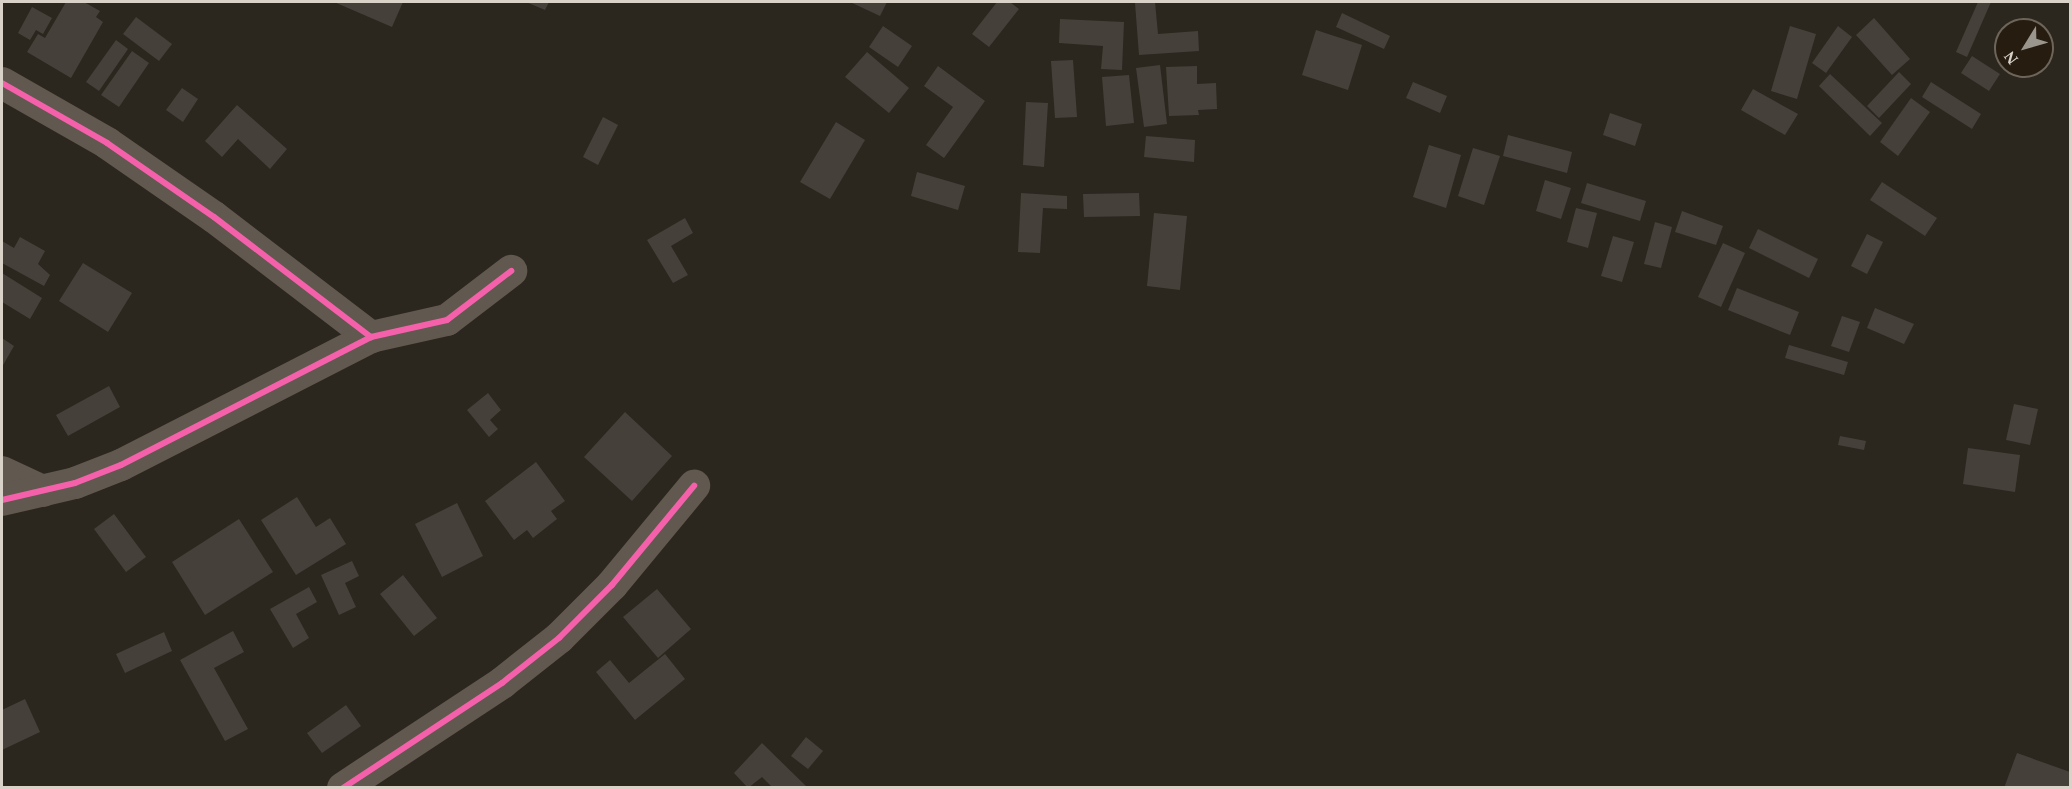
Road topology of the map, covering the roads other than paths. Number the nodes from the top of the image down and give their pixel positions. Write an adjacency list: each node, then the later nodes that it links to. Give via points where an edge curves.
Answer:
1 (2, 83): 3 (street, via 107,144 204,210)
2 (511, 271): 3 (street, via 447,320)
3 (371, 337): 6 (street, via 121,465)
4 (2, 472): 6 (street)
5 (694, 486): 8 (street, via 612,585 559,639 502,683)
6 (44, 491): 7 (street)
7 (2, 500)
8 (343, 788)

